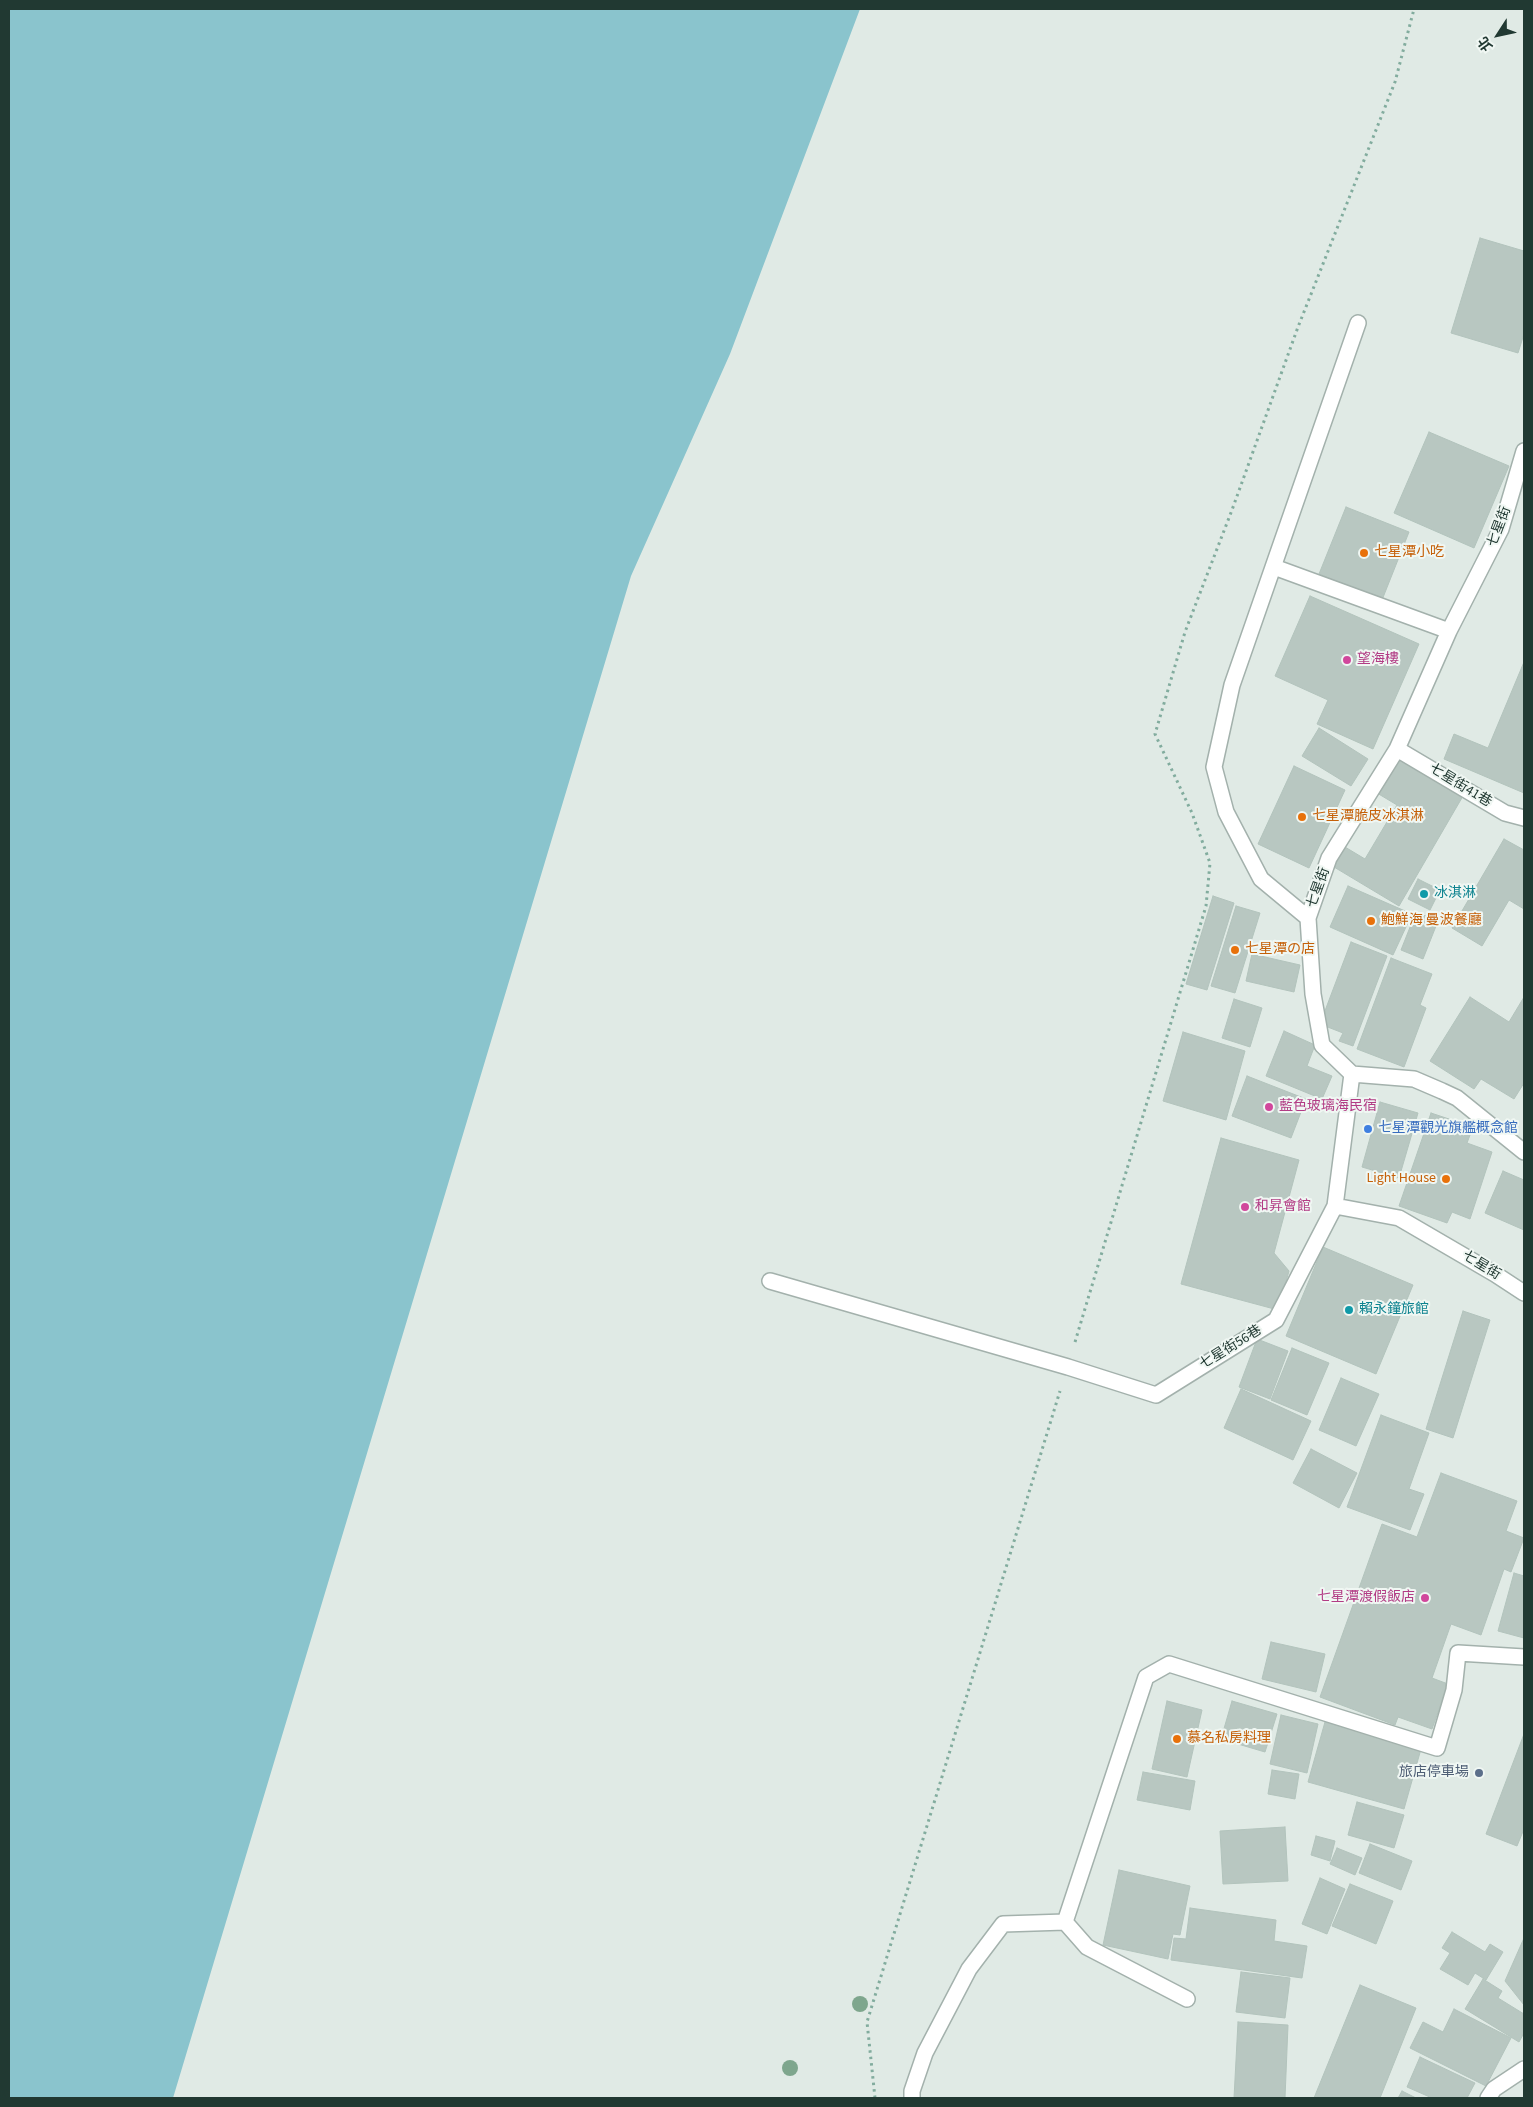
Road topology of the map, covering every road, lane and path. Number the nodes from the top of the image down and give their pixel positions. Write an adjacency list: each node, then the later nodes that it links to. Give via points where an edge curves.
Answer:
1 (1414, 9): 14 (path, via 1395,82 1298,327 1185,632 1155,734 1192,813 1210,863 1206,906)
2 (1358, 323): 4 (street)
3 (1524, 450): 5 (street, 七星街, via 1501,529)
4 (1274, 567): 5 (street); 8 (street, via 1232,685 1214,767 1226,812 1262,879)
5 (1449, 631): 6 (street, 七星街)
6 (1398, 749): 7 (street, 七星街41巷, via 1505,813); 8 (street, 七星街, via 1329,858)
7 (1524, 818)
8 (1308, 918): 9 (street, 七星街, via 1313,994 1322,1045)
9 (1352, 1074): 10 (street, via 1414,1079 1442,1091 1456,1098); 11 (street)
10 (1524, 1152)
11 (1335, 1206): 13 (street, 七星街, via 1400,1218); 14 (street, 七星街56巷, via 1276,1320 1156,1394)
12 (770, 1281): 14 (street, 七星街56巷)
13 (1524, 1293)
14 (1068, 1366): 19 (path, via 867,2022)
15 (1524, 1657): 16 (street, via 1458,1653 1454,1690 1437,1748 1169,1664 1146,1677)
16 (1065, 1922): 17 (street, via 1087,1947); 20 (street, via 1003,1924 969,1969 925,2053)
17 (1187, 1999)
18 (1524, 2069): 21 (street, via 1494,2089)
19 (874, 2098)
20 (912, 2098)
21 (1488, 2098)

